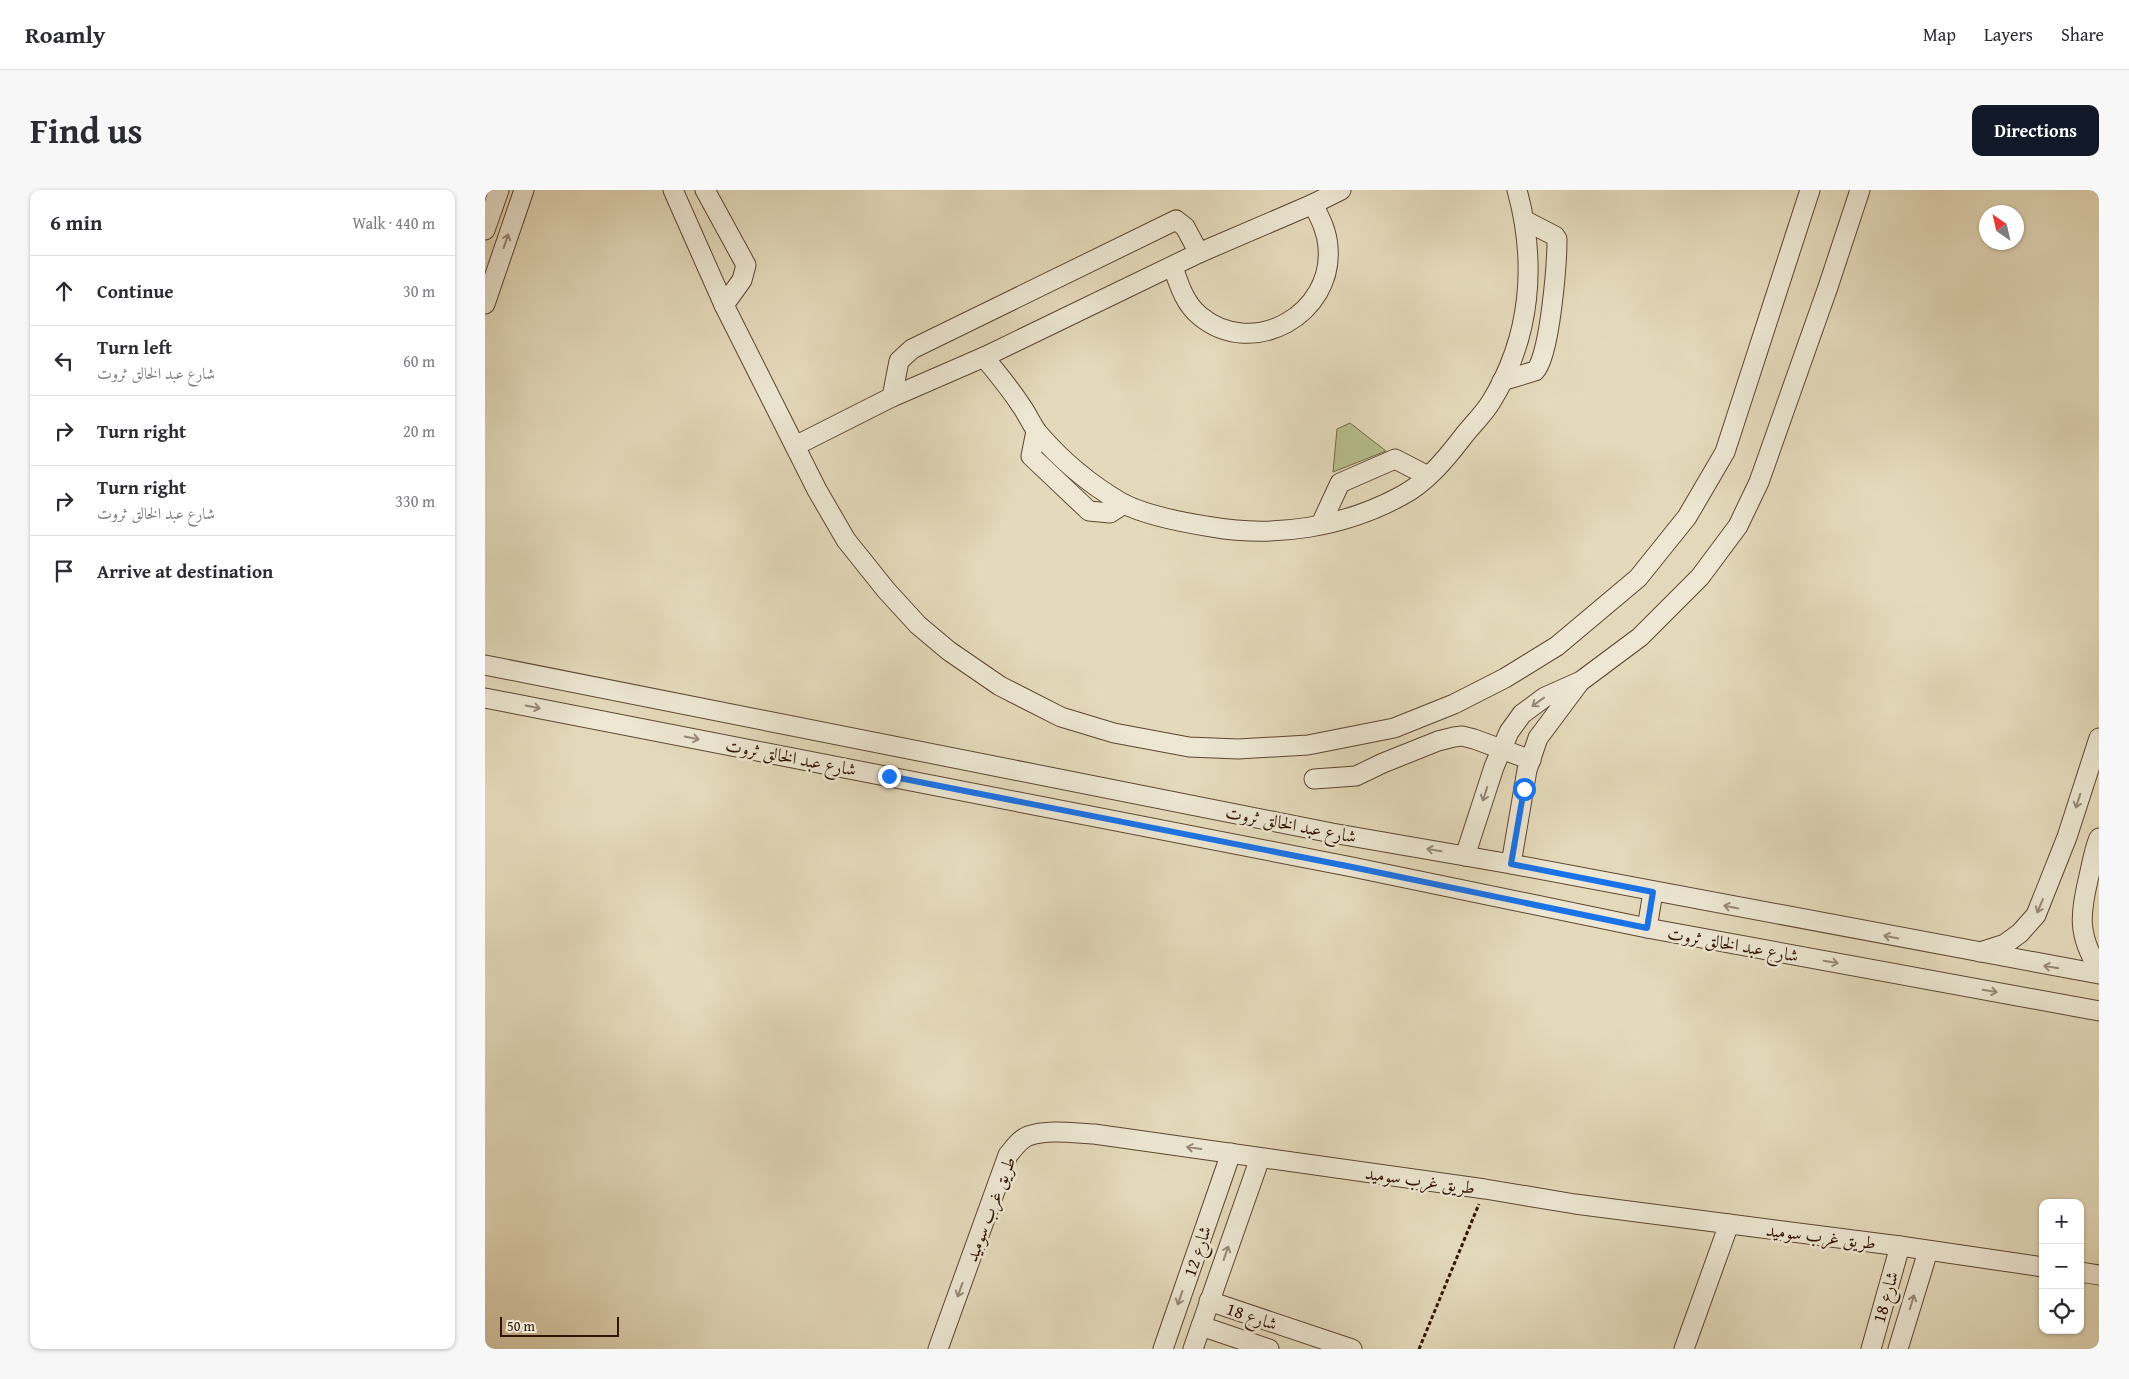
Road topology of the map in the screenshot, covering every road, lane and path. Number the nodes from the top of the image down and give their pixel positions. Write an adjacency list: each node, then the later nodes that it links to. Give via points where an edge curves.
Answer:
1 (499, 190): 11 (street)
2 (524, 190): 14 (street, one-way to 2)
3 (673, 190): 15 (street)
4 (705, 190): 15 (street, via 746,265 742,280)
5 (1341, 190): 9 (street)
6 (1517, 190): 10 (street)
7 (1810, 190): 20 (street, via 1725,452 1687,517 1638,578 1557,646 1454,704 1395,728 1308,745 1238,750 1189,747 1114,733 1061,717 1000,686 917,625 846,540)
8 (1860, 190): 25 (street, via 1759,482 1738,526 1699,577 1646,630)
9 (1313, 204): 12 (street); 13 (street, via 1326,232 1328,266 1321,287 1305,311 1281,327 1253,334 1225,330 1200,316 1182,294)
10 (1526, 221): 17 (street, via 1529,289 1519,343); 17 (street, via 1557,239 1557,265 1545,348 1535,371)
11 (485, 230)
12 (1199, 253): 13 (street); 18 (street, via 1185,227 1176,220 911,349 899,361)
13 (1173, 267): 16 (street)
14 (485, 304)
15 (724, 305): 20 (street)
16 (984, 357): 18 (street); 19 (street, via 1021,404)
17 (1502, 381): 21 (street, via 1490,403)
18 (892, 397): 20 (street)
19 (1037, 431): 22 (street, via 1061,457); 22 (street, via 1031,456 1089,511 1110,513)
20 (795, 446)
21 (1429, 476): 23 (street, via 1402,496 1348,519); 23 (street, via 1395,459 1340,483)
22 (1124, 504): 23 (street, via 1179,522 1238,532)
23 (1321, 524)
24 (485, 665): 33 (street, شارع عبد الخالق ثروت, one-way to 24, via 1332,834)
25 (1581, 681): 28 (street, one-way to 28, via 1545,696 1522,714); 29 (street, via 1538,738)
26 (485, 698): 36 (street, شارع عبد الخالق ثروت, one-way to 36, via 1352,867)
27 (2099, 738): 31 (street, one-way to 31)
28 (1502, 748): 29 (street); 30 (street, via 1454,736 1357,776); 33 (street, one-way to 33)
29 (1531, 760): 34 (street)
30 (1314, 779)
31 (2067, 837): 32 (street); 37 (street, one-way to 37, via 2036,915 2021,933 2005,944)
32 (2097, 842): 38 (street, via 2081,922 2084,939)
33 (1465, 856): 34 (street, شارع عبد الخالق ثروت)
34 (1511, 864): 35 (street, شارع عبد الخالق ثروت)
35 (1653, 892): 36 (street); 37 (street, شارع عبد الخالق ثروت, one-way to 35)
36 (1647, 928): 40 (street, شارع عبد الخالق ثروت, one-way to 40)
37 (1977, 953): 39 (street, شارع عبد الخالق ثروت, one-way to 37)
38 (2099, 969)
39 (2099, 974)
40 (2099, 1011)
41 (1231, 1153): 42 (street, طريق غرب سوميد); 52 (street, طريق غرب سوميد, one-way to 52, via 1095,1134 1045,1133 1027,1137 1008,1155); 53 (street, شارع 12, one-way to 53)
42 (1260, 1158): 43 (street, طريق غرب سوميد); 50 (street, شارع 12, one-way to 42)
43 (1485, 1189): 44 (street, طريق غرب سوميد); 57 (path)
44 (1729, 1224): 45 (street, طريق غرب سوميد); 58 (street)
45 (1899, 1246): 46 (street, طريق غرب سوميد); 59 (street, شارع 18)
46 (1929, 1251): 47 (street, طريق غرب سوميد); 60 (street, شارع 18, one-way to 46)
47 (2039, 1266)
48 (2084, 1273): 49 (street)
49 (2099, 1275)
50 (1209, 1301): 51 (street, شارع 12); 56 (street, شارع 18)
51 (1201, 1326): 54 (street, شارع 12); 55 (street, شارع 18)
52 (939, 1349)
53 (1163, 1349)
54 (1193, 1349)
55 (1269, 1349)
56 (1352, 1349)
57 (1419, 1349)
58 (1684, 1349)
59 (1871, 1349)
60 (1898, 1349)

